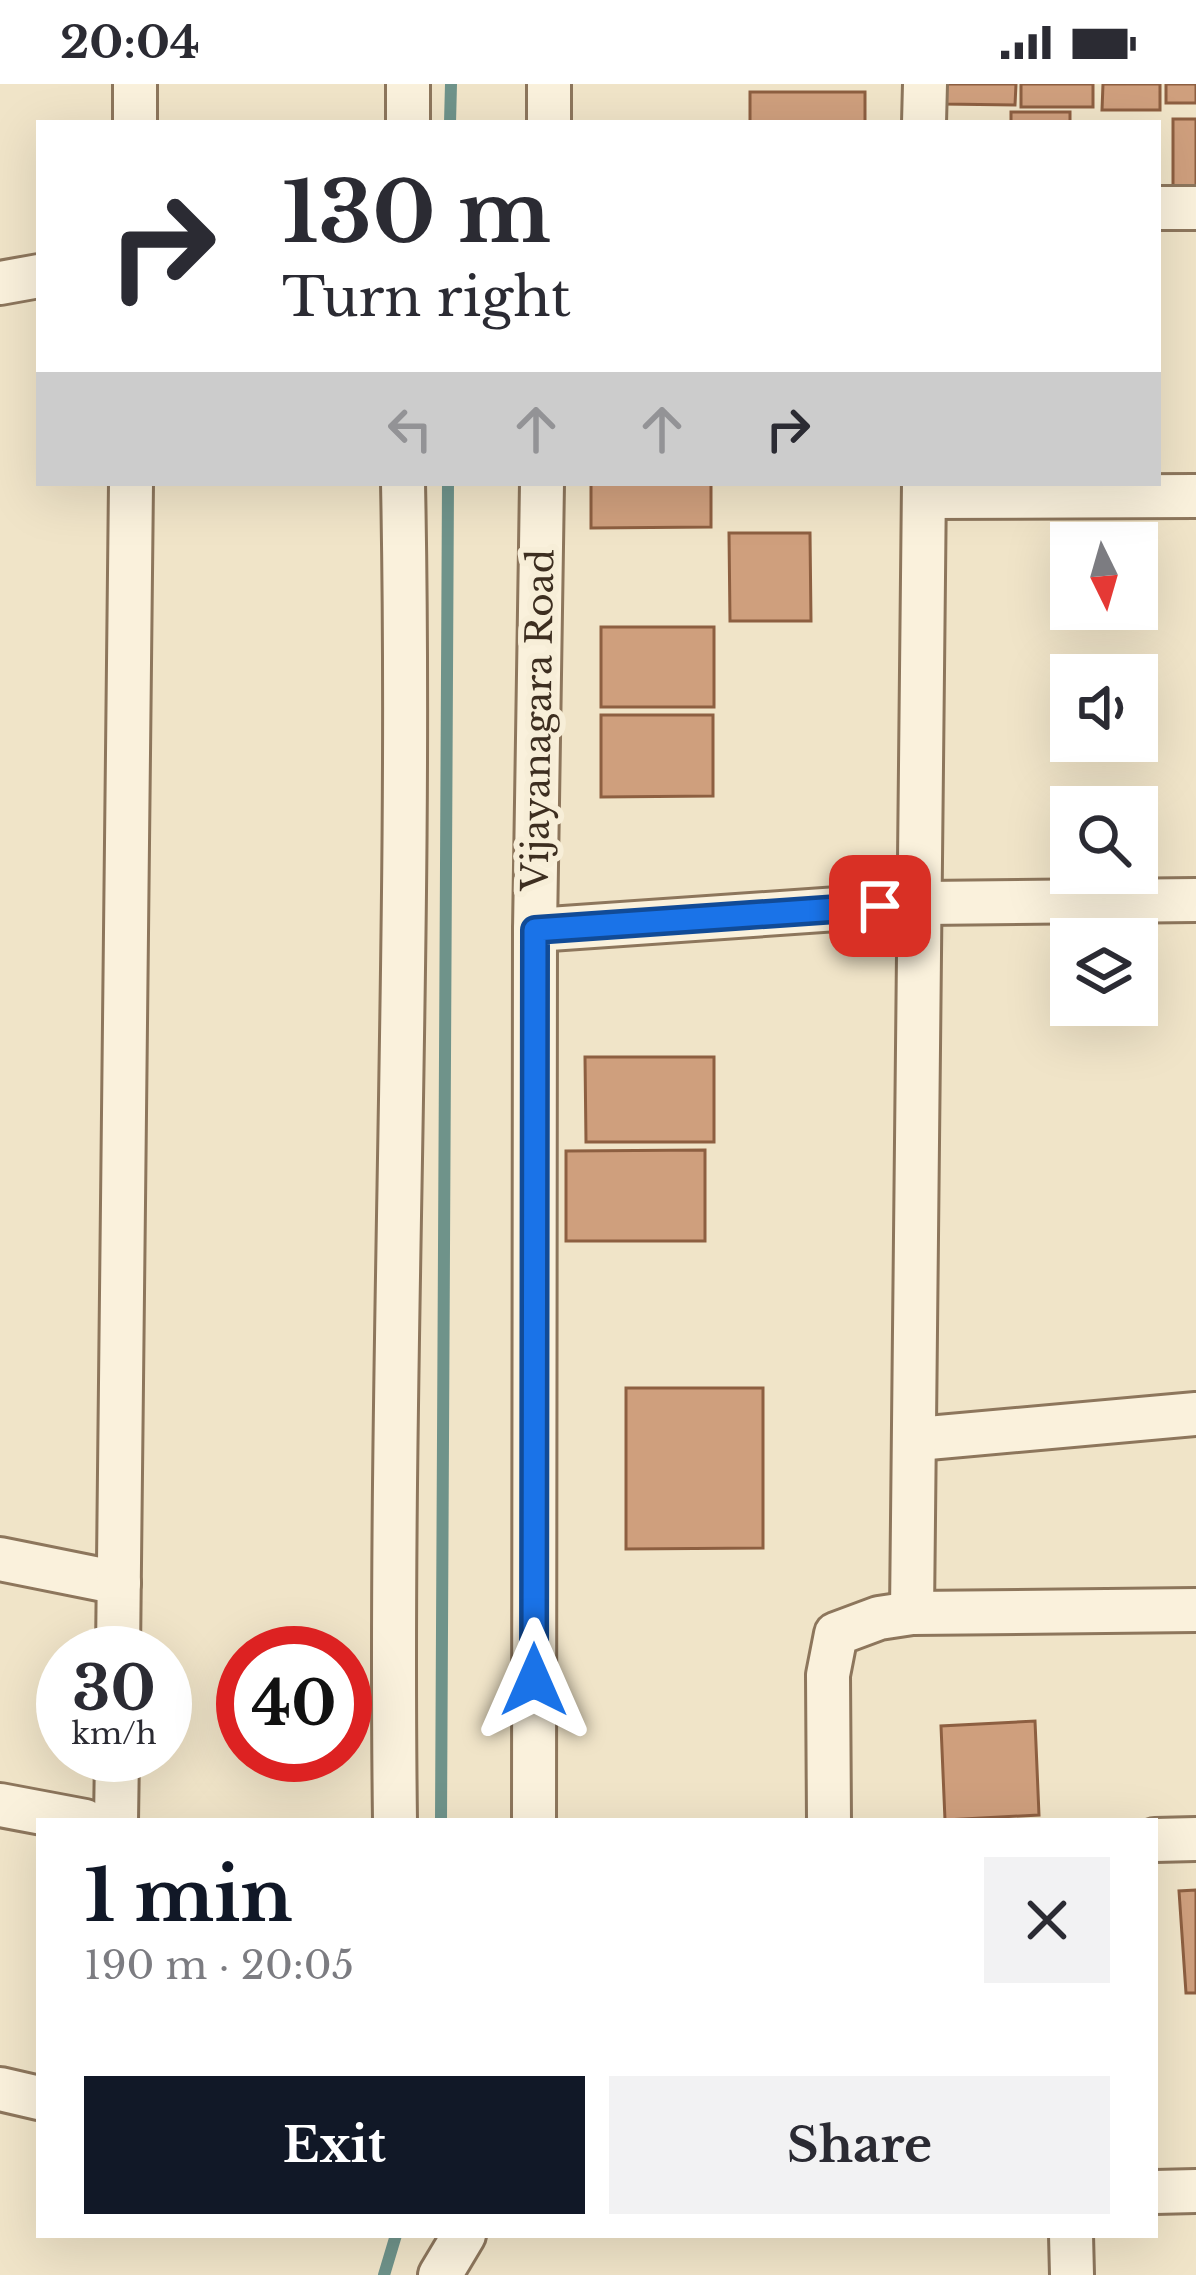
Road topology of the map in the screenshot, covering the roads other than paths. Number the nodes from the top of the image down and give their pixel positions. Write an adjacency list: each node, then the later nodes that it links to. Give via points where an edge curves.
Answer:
1 (135, 84): 5 (street)
2 (408, 84): 6 (street)
3 (549, 84): 7 (street)
4 (925, 84): 8 (street)
5 (135, 120)
6 (408, 120)
7 (548, 120)
8 (924, 120)
9 (1161, 208): 10 (street)
10 (1196, 208)
11 (36, 277): 12 (street)
12 (0, 283)
13 (130, 486): 24 (street)
14 (403, 486): 32 (street)
15 (542, 486): 20 (street, Vijayanagara Road)
16 (924, 490): 17 (street); 19 (street)
17 (1196, 496)
18 (1196, 900): 19 (street)
19 (924, 903): 20 (street); 22 (street)
20 (535, 930): 33 (street, Vijayanagara Road)
21 (1196, 1414): 22 (street)
22 (917, 1439): 26 (street)
23 (0, 1559): 24 (street)
24 (119, 1582): 27 (street)
25 (1196, 1610): 26 (street)
26 (913, 1613): 34 (street, via 836,1634 828,1676)
27 (118, 1626)
28 (117, 1782): 31 (street)
29 (0, 1804): 30 (street)
30 (70, 1818)
31 (116, 1818)
32 (395, 1818)
33 (534, 1818)
34 (829, 1818)
35 (1196, 1839): 36 (street)
36 (1158, 1840)
37 (0, 2089): 38 (street)
38 (36, 2097)
39 (1196, 2191): 40 (street)
40 (1158, 2192)
41 (462, 2238): 43 (street)
42 (1071, 2238): 44 (street)
43 (440, 2275)
44 (1072, 2275)

